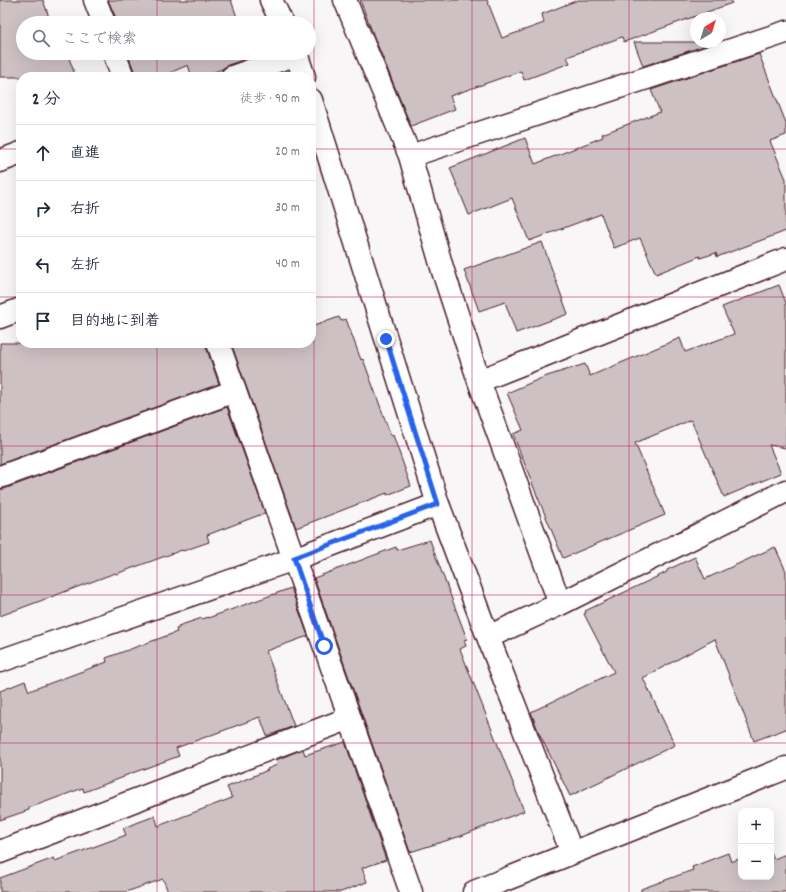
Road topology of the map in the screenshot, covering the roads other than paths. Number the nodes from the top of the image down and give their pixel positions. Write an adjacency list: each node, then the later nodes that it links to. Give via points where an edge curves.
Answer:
1 (95, 0): 4 (street)
2 (271, 0): 5 (street)
3 (345, 0): 15 (street)
4 (101, 16)
5 (279, 16)
6 (786, 32): 15 (street)
7 (117, 60): 10 (street)
8 (277, 60): 11 (street)
9 (298, 60): 12 (street)
10 (121, 72)
11 (245, 72)
12 (302, 72)
13 (316, 116): 25 (street)
14 (16, 155): 16 (street)
15 (410, 156): 21 (street)
16 (0, 161)
17 (786, 259): 21 (street)
18 (16, 311): 19 (street)
19 (0, 317)
20 (220, 348): 22 (street)
21 (478, 381): 27 (street)
22 (235, 391): 23 (street); 26 (street)
23 (0, 477)
24 (786, 491): 27 (street)
25 (438, 504): 26 (street); 28 (street)
26 (294, 558): 29 (street); 30 (street)
27 (560, 604): 28 (street)
28 (488, 637): 33 (street)
29 (0, 661)
30 (350, 718): 32 (street); 34 (street)
31 (786, 768): 33 (street)
32 (0, 852)
33 (572, 853): 35 (street)
34 (411, 892)
35 (474, 892)

